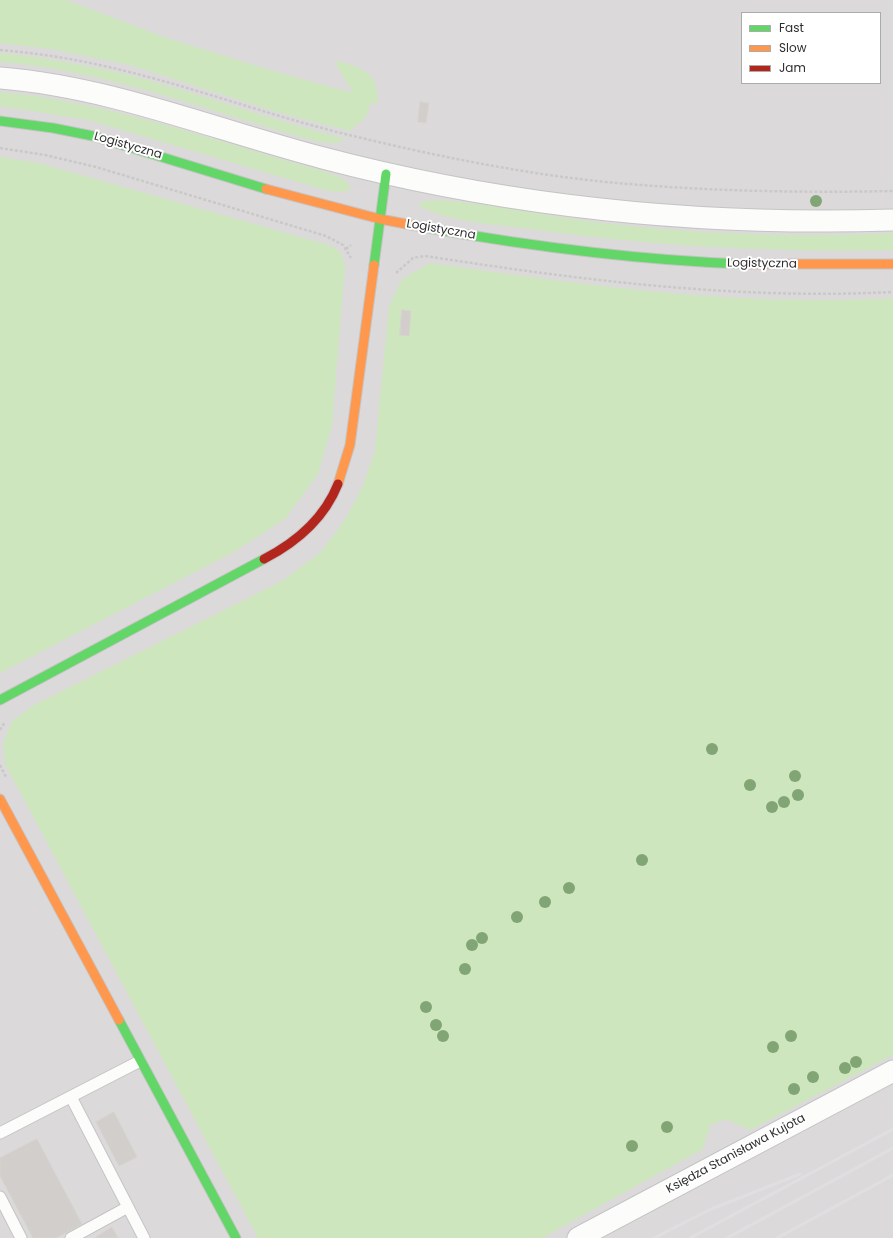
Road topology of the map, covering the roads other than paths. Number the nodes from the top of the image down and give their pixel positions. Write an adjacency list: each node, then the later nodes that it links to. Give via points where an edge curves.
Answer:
1 (0, 78): 3 (street, via 68,86 115,96 323,158)
2 (0, 122): 4 (street, Logistyczna, via 53,128 106,140 289,196)
3 (386, 174): 4 (street); 5 (street, via 509,198 656,215 759,221)
4 (380, 219): 6 (street, Logistyczna, via 522,244 693,262 773,265); 7 (street, via 350,445 343,474 334,496 319,520 286,548)
5 (893, 220)
6 (893, 264)
7 (0, 700)
8 (0, 798): 9 (street)
9 (140, 1061): 11 (lane); 18 (street)
10 (893, 1070): 19 (street, Księdza Stanisława Kujota)
11 (71, 1097): 12 (lane); 14 (lane)
12 (0, 1133)
13 (0, 1197): 15 (lane)
14 (128, 1207): 16 (lane); 17 (lane)
15 (22, 1238)
16 (71, 1238)
17 (144, 1238)
18 (236, 1238)
19 (578, 1238)

